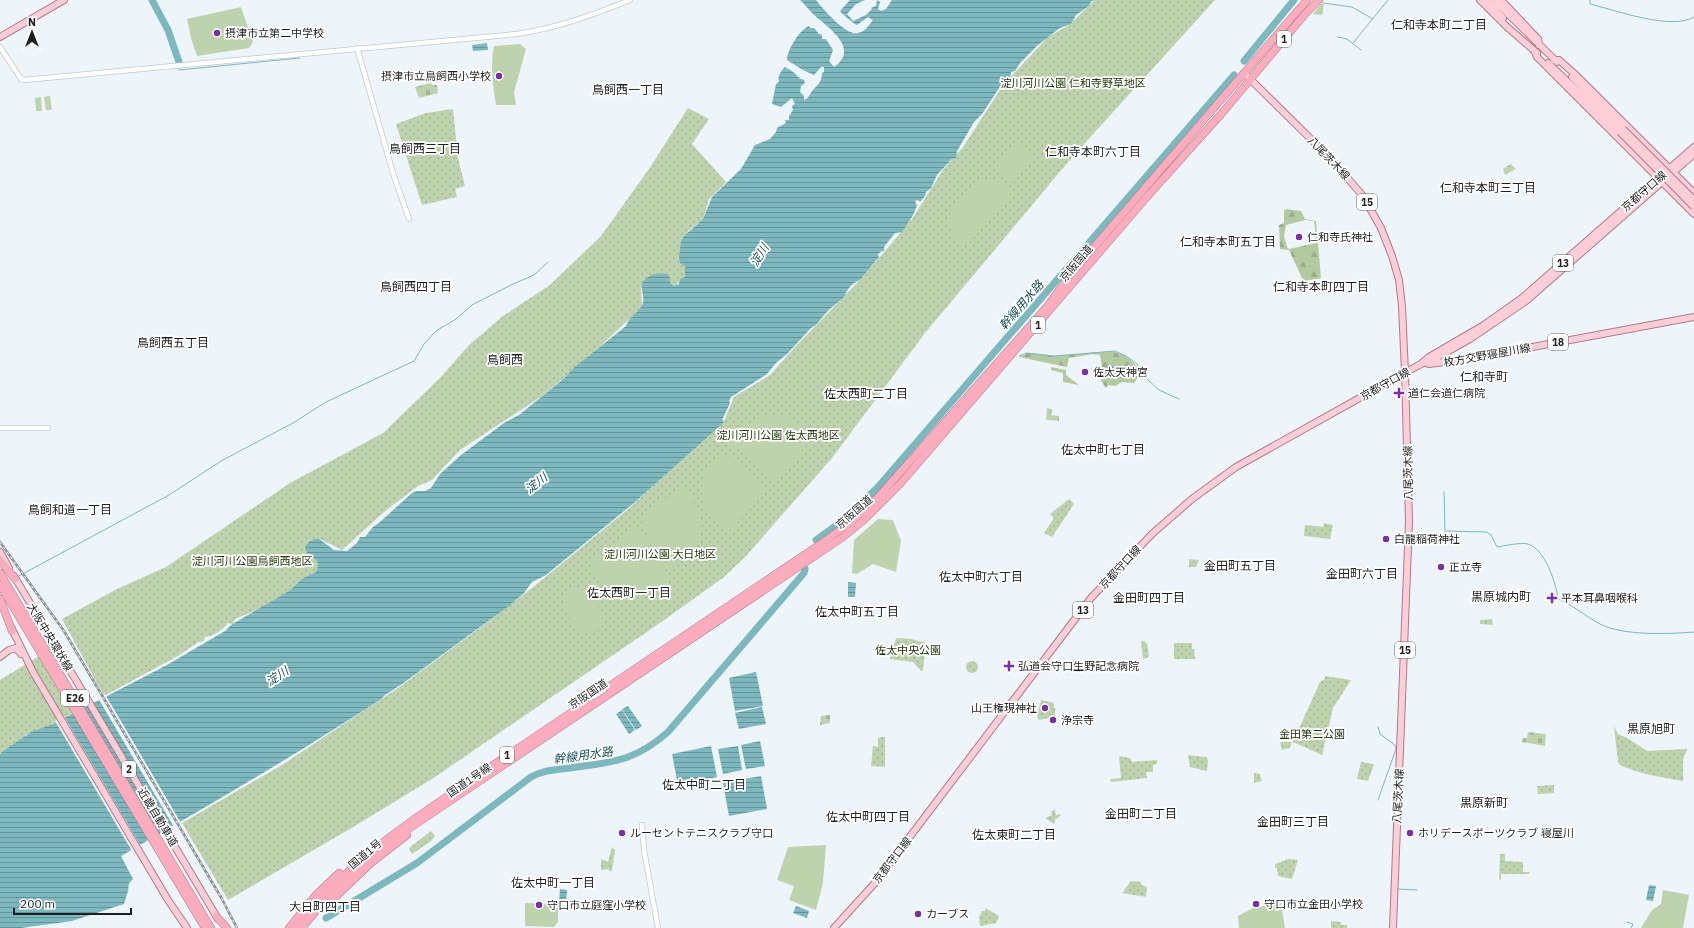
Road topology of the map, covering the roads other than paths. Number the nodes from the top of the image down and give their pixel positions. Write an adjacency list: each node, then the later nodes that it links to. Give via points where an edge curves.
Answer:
1 (64, 0): 9 (main road)
2 (630, 0): 13 (street, via 592,15 531,32)
3 (1319, 0): 17 (highway, 京阪国道 / 1)
4 (1480, 0): 10 (main road)
5 (1486, 0): 10 (main road)
6 (1494, 0): 11 (main road)
7 (1501, 0): 11 (main road, via 1538,39)
8 (1306, 1): 16 (highway, 京阪国道 / 1)
9 (0, 37)
10 (1523, 40): 14 (main road)
11 (1539, 45): 15 (main road)
12 (0, 47): 13 (street, via 24,80)
13 (357, 48): 27 (street)
14 (1535, 52): 18 (main road); 22 (main road, via 1536,57)
15 (1554, 60): 18 (main road); 21 (main road, via 1559,60 1577,76)
16 (1244, 73): 17 (main road, 八尾茨木線 / 15); 39 (highway, 京阪国道 / 1, via 1070,276 1046,308 885,491 844,528)
17 (1250, 79): 30 (main road, 八尾茨木線 / 15, via 1348,178 1375,216 1392,256 1398,280 1402,306); 39 (highway, 京阪国道 / 1, via 900,484 843,537)
18 (1621, 131): 24 (main road, bridge); 25 (main road, bridge)
19 (1694, 146): 21 (main road, 京都守口線 / 13)
20 (1694, 154): 21 (main road, 京都守口線 / 13)
21 (1671, 170): 22 (main road, 京都守口線 / 13); 23 (main road)
22 (1660, 180): 26 (main road); 29 (main road, 京都守口線 / 13, via 1526,301 1470,339)
23 (1694, 193)
24 (1694, 200)
25 (1694, 206)
26 (1694, 214)
27 (409, 219)
28 (1694, 317): 29 (main road, 枚方交野寝屋川線 / 18, via 1468,359)
29 (1421, 364): 30 (main road, 京都守口線 / 13)
30 (1405, 373): 64 (main road, 京都守口線 / 13, via 1236,467 1192,499 1152,534 1091,598 874,884); 65 (main road, 八尾茨木線 / 15, via 1409,521)
31 (0, 428): 32 (street)
32 (48, 428)
33 (0, 552): 36 (main road, 大阪中央環状線 / 2)
34 (0, 560): 36 (highway)
35 (0, 573): 50 (highway, 近畿自動車道 / E26)
36 (15, 579): 51 (main road, 大阪中央環状線 / 2)
37 (0, 584): 48 (highway, 近畿自動車道 / E26)
38 (0, 598): 41 (highway)
39 (737, 604): 45 (highway, 京阪国道 / 1); 49 (highway, 京阪国道 / 1)
40 (0, 606): 41 (main road)
41 (12, 631): 42 (main road)
42 (18, 645): 43 (main road); 44 (main road); 52 (main road)
43 (0, 653)
44 (0, 657)
45 (598, 700): 46 (highway, 国道1号線 / 1, via 558,732); 61 (highway, 京阪国道 / 1, via 384,846 334,891)
46 (448, 807): 62 (highway, 国道1号 / 1, via 371,863)
47 (642, 825): 63 (street)
48 (155, 845): 53 (highway); 54 (highway, 近畿自動車道 / E26)
49 (376, 846): 59 (highway, 1, via 332,879); 60 (highway, 京阪国道 / 1, via 330,888)
50 (181, 877): 55 (highway, 近畿自動車道 / E26); 56 (highway)
51 (216, 916): 57 (main road, 大阪中央環状線 / 2); 58 (highway)
52 (185, 926)
53 (200, 928)
54 (204, 928)
55 (211, 928)
56 (216, 928)
57 (223, 928)
58 (227, 928)
59 (289, 928)
60 (296, 928)
61 (302, 928)
62 (306, 928)
63 (658, 928)
64 (834, 928)
65 (1393, 928)

